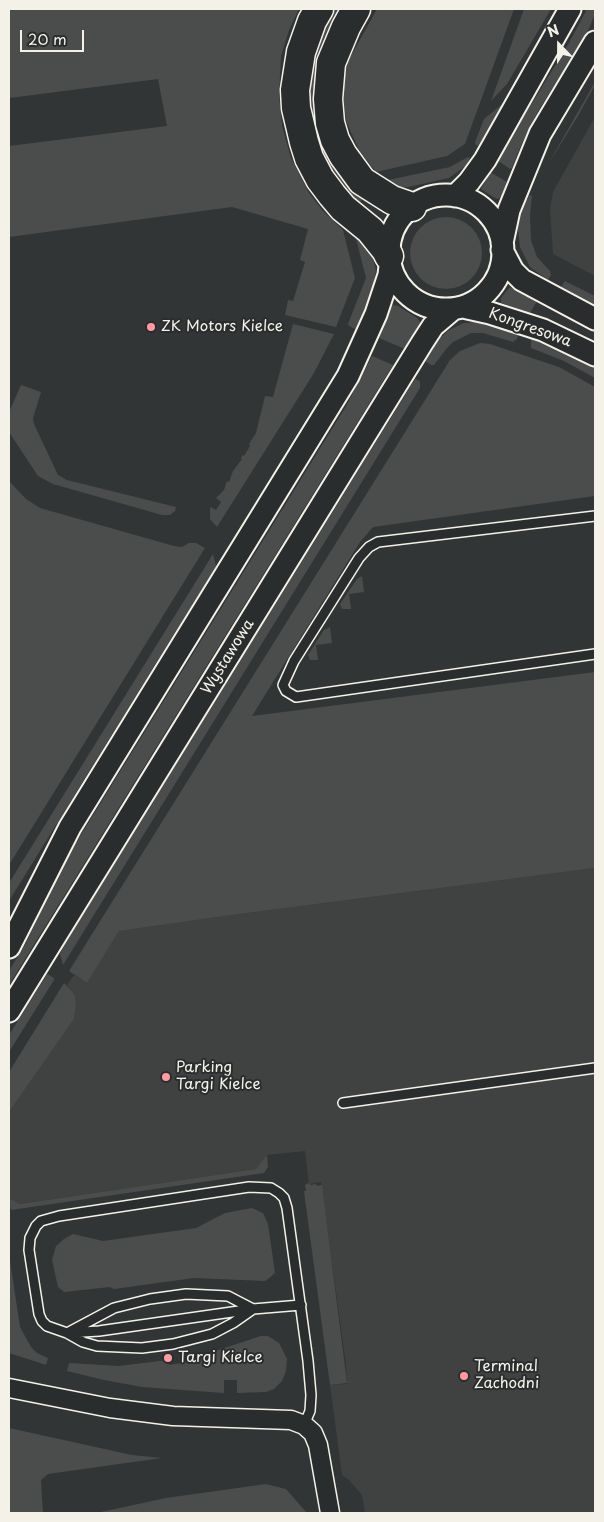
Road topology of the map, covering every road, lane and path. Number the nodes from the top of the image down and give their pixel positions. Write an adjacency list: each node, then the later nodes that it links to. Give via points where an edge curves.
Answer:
1 (319, 9): 8 (main road, via 302,52 295,90 304,142 320,179 343,208 370,230 386,250)
2 (570, 9): 5 (street, via 484,160)
3 (355, 10): 6 (main road, via 331,62 330,123 343,155 362,181 392,200)
4 (595, 42): 7 (street, via 536,142 509,210)
5 (455, 196): 6 (street, via 437,196); 7 (street, via 482,209 495,224)
6 (412, 207): 8 (street, via 397,223 391,239)
7 (502, 246): 9 (street, via 502,262 492,285 479,298); 10 (street, via 513,271 522,280)
8 (390, 261): 9 (street, via 401,287 419,303 441,309); 14 (street, via 389,275 376,314 348,376 70,827)
9 (458, 308): 11 (street, Kongresowa, via 490,313 544,330); 15 (street, Wystawowa, via 433,326 422,343)
10 (595, 319)
11 (595, 355)
12 (595, 516): 13 (lane, via 378,542 368,547 294,661 283,685 296,697)
13 (595, 654)
14 (9, 946)
15 (9, 1011)
16 (595, 1068): 17 (lane)
17 (342, 1103)
18 (301, 1305): 19 (lane); 20 (lane, via 284,1198 271,1188 250,1187 59,1216 41,1222 32,1232 29,1250 39,1314 47,1326); 24 (lane, via 312,1396)
19 (254, 1309): 20 (lane); 20 (lane, via 228,1296 186,1294 114,1308); 20 (lane, via 212,1334 142,1348 97,1346)
20 (67, 1333)
21 (9, 1378): 23 (street)
22 (9, 1388): 23 (street)
23 (47, 1394): 24 (street, via 110,1408 174,1416 291,1420)
24 (304, 1425): 25 (street, via 313,1433 318,1445)
25 (330, 1513)

